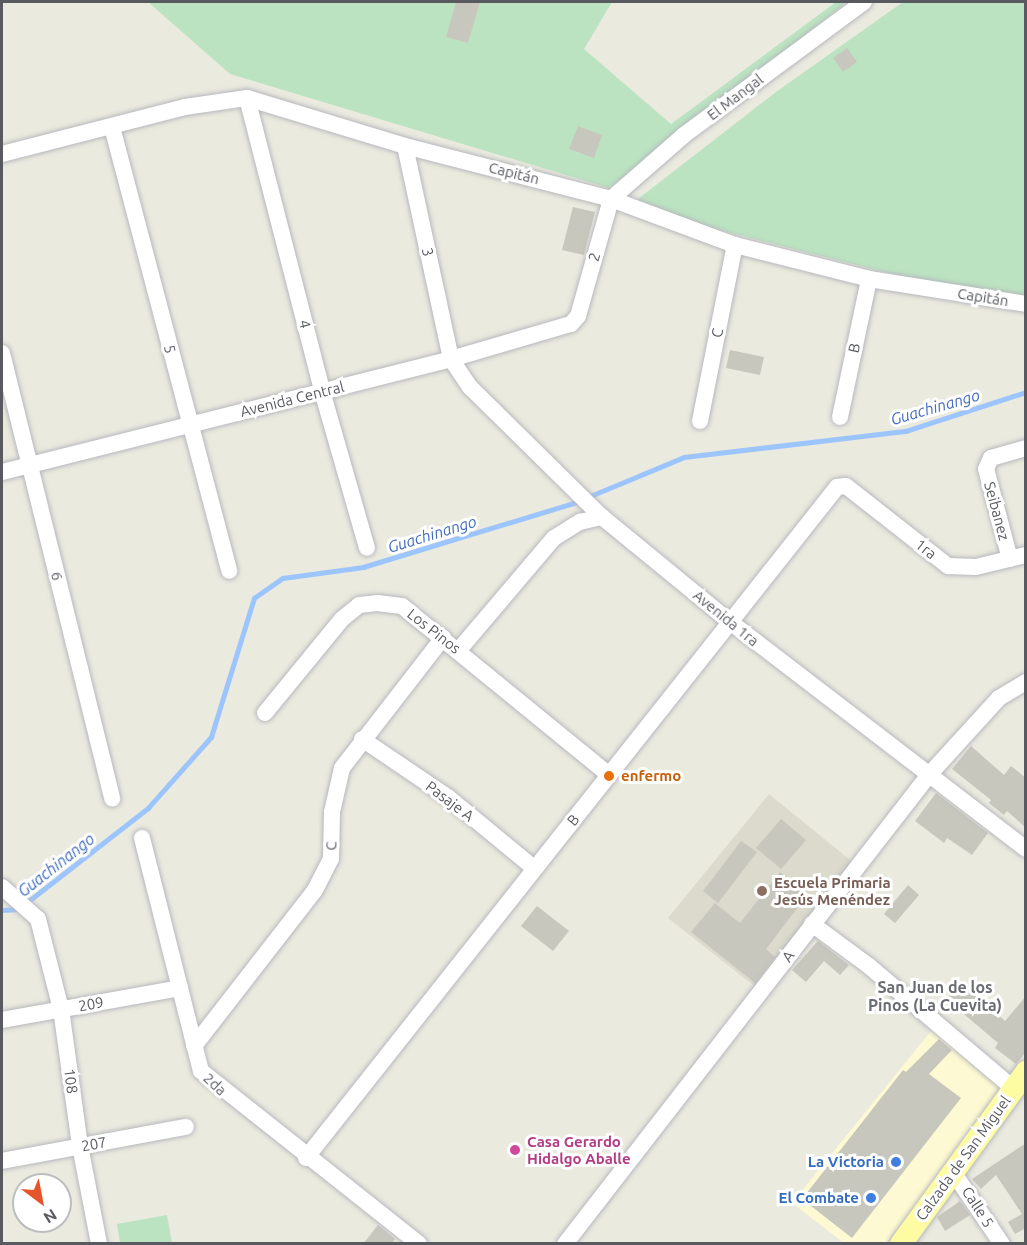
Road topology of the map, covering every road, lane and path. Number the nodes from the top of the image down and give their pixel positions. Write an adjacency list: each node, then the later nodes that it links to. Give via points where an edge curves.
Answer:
1 (864, 2): 6 (street, El Mangal, via 684,135)
2 (247, 98): 3 (street, Capitán, via 185,107); 4 (street, Capitán); 13 (street, 4)
3 (112, 127): 5 (street, Capitán); 16 (street, 5)
4 (405, 146): 6 (street, Capitán); 12 (street, 3)
5 (2, 154)
6 (611, 199): 7 (street, Capitán); 10 (street, 2)
7 (735, 245): 8 (street, Capitán); 15 (street, C)
8 (869, 279): 9 (street, Capitán); 14 (street, B)
9 (1026, 304)
10 (578, 316): 12 (street, Avenida Central, via 571,324)
11 (2, 353): 18 (street, 6)
12 (451, 359): 13 (street, Avenida Central); 21 (street, Avenida 1ra, via 470,387)
13 (322, 391): 16 (street, Avenida Central); 22 (street, 4)
14 (840, 417)
15 (700, 421)
16 (189, 425): 18 (street, Avenida Central); 24 (street, 5)
17 (1026, 448): 23 (street, Seibanez, via 987,462)
18 (30, 465): 19 (street, Avenida Central); 33 (street, 6)
19 (2, 472)
20 (841, 484): 23 (street, 1ra, via 948,566 976,567); 25 (street, B)
21 (597, 513): 25 (street, Avenida 1ra); 27 (street, via 554,538)
22 (368, 548)
23 (1018, 557)
24 (229, 571)
25 (729, 621): 31 (street, B); 32 (street, Avenida 1ra)
26 (443, 638): 27 (street, Los Pinos); 29 (street, Los Pinos, via 402,606 359,605); 30 (street, C)
27 (459, 651): 31 (street, Los Pinos)
28 (1026, 681): 32 (street, A, via 999,699)
29 (265, 713)
30 (362, 739): 36 (street, Pasaje A, via 449,798); 42 (street, C, via 335,785 331,859 315,890)
31 (609, 775): 36 (street, B)
32 (928, 776): 35 (street, Avenida 1ra); 38 (street, A)
33 (112, 799)
34 (142, 838): 39 (street, 2da)
35 (1026, 849)
36 (534, 868): 46 (street, B)
37 (4, 890): 40 (street, 108, via 39,919)
38 (812, 924): 43 (street); 51 (street, A)
39 (180, 988): 40 (street, 209); 42 (street, 2da)
40 (61, 1009): 41 (street, 209); 45 (street, 108)
41 (2, 1020)
42 (194, 1046): 46 (street, 2da, via 201,1071)
43 (1019, 1080): 48 (main road, Calzada de San Miguel)
44 (186, 1127): 45 (street, 207)
45 (80, 1146): 47 (street, 207); 50 (street, 108)
46 (306, 1158): 49 (street, 2da)
47 (2, 1161)
48 (953, 1172): 52 (main road, Calzada de San Miguel); 53 (street, Calle 5)
49 (412, 1241)
50 (99, 1244)
51 (565, 1244)
52 (901, 1244)
53 (1002, 1244)

